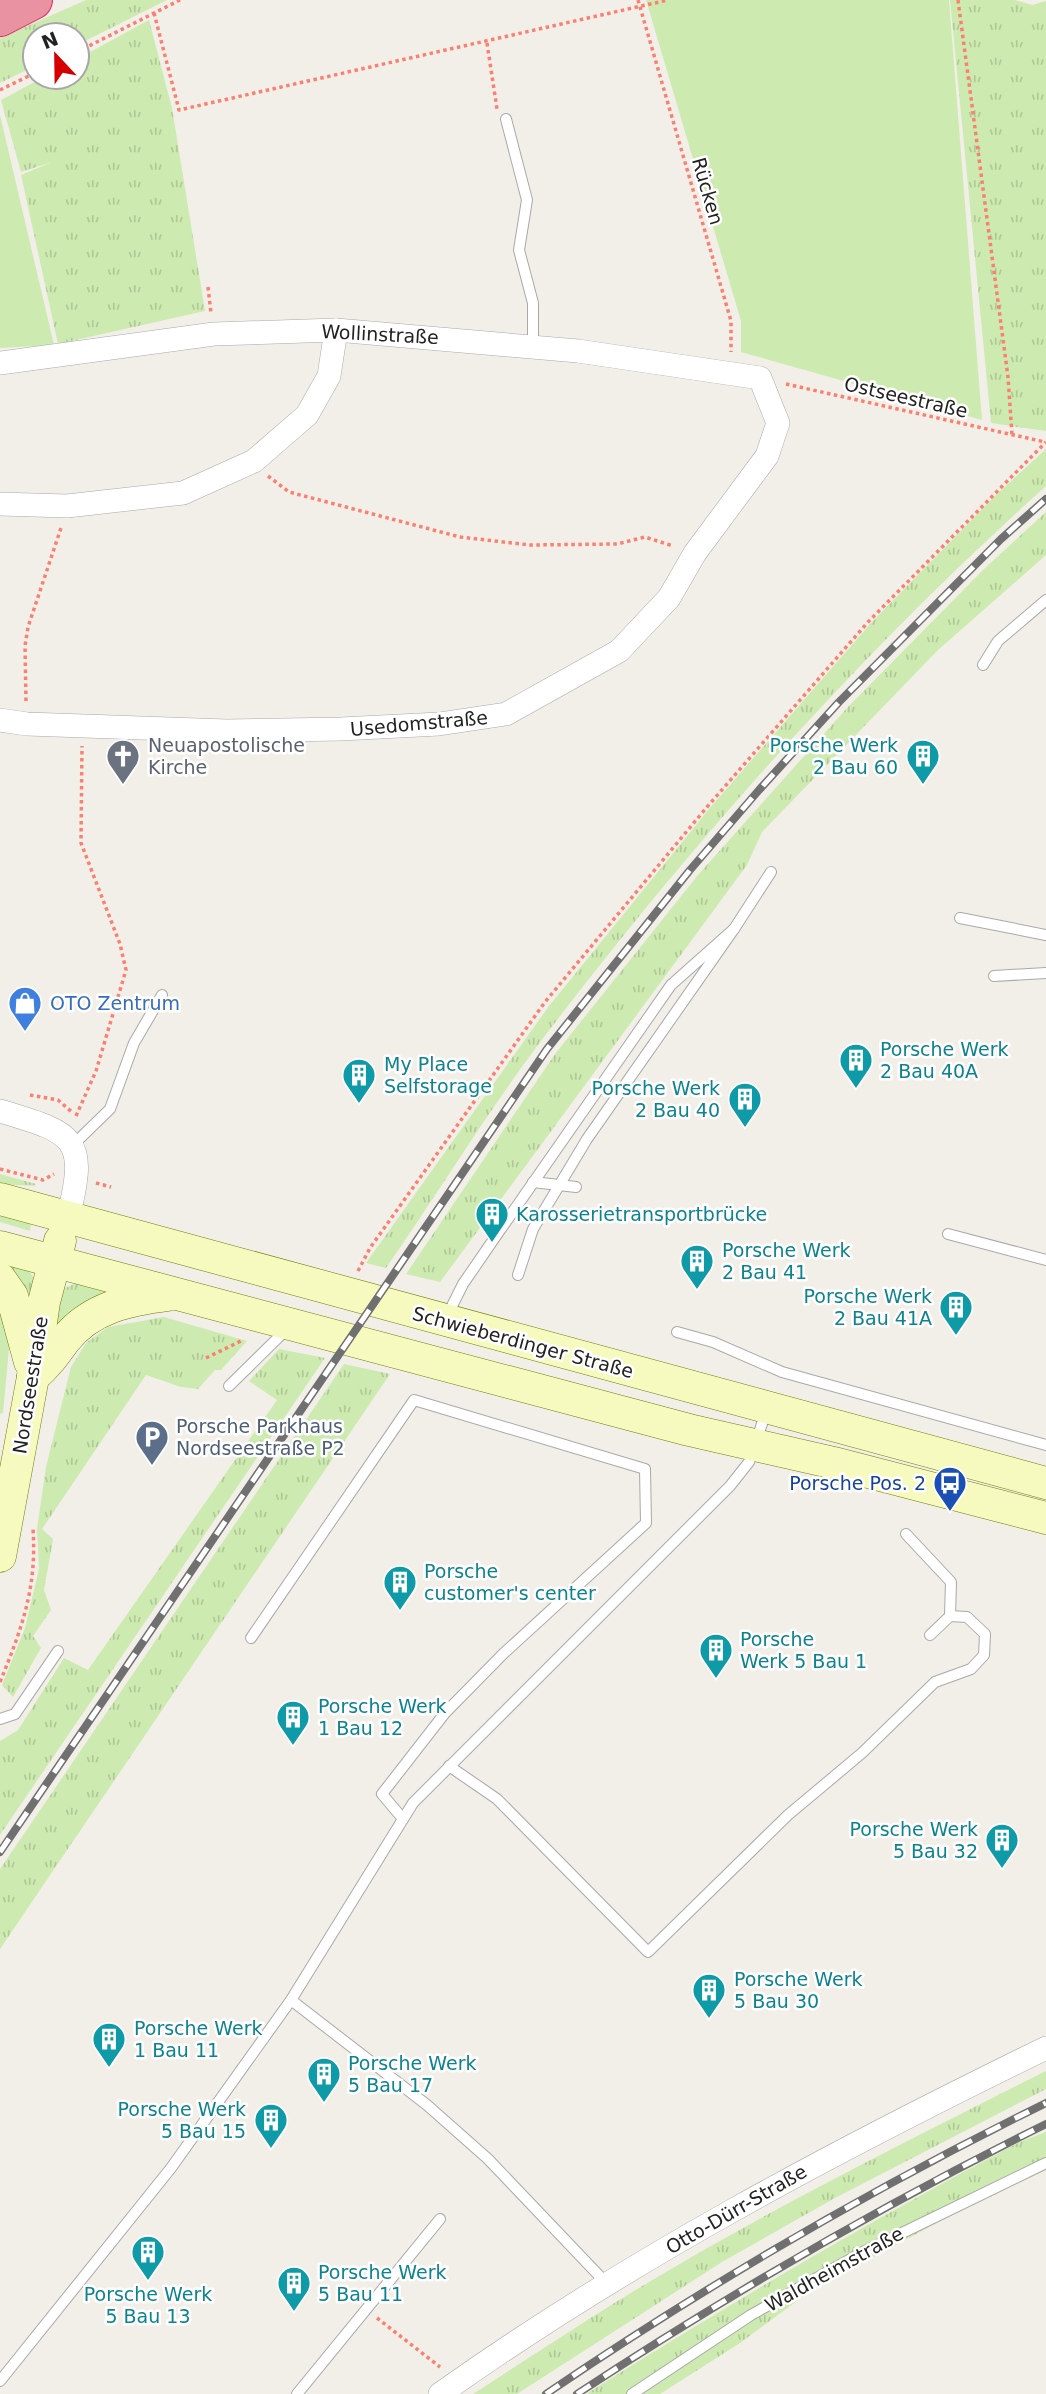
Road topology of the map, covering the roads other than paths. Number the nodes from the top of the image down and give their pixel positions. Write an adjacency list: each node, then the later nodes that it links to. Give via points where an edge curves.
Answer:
1 (33, 0): 2 (highway)
2 (0, 17)
3 (506, 119): 5 (lane, via 527,200 519,250 533,303)
4 (336, 330): 5 (street, Wollinstraße); 6 (street, Wollinstraße, via 214,334); 8 (street, via 329,376 307,415 254,460 183,493 67,506)
5 (533, 346): 7 (street, Wollinstraße)
6 (0, 363)
7 (760, 379): 11 (street, Usedomstraße, via 778,423 767,456 695,553 669,598 619,651 506,715 439,724 227,731)
8 (0, 505)
9 (1046, 600): 10 (lane, via 998,641)
10 (983, 665)
11 (0, 720)
12 (771, 872): 14 (lane)
13 (960, 919): 15 (lane)
14 (734, 929): 21 (lane, via 671,985); 29 (lane, via 587,1139 533,1229)
15 (1046, 934)
16 (1046, 973): 17 (lane)
17 (995, 976)
18 (162, 995): 20 (lane, via 134,1042 110,1109)
19 (0, 1111): 20 (street, via 56,1128)
20 (73, 1145): 24 (street, via 78,1165)
21 (533, 1182): 22 (lane); 32 (lane, via 463,1284)
22 (576, 1187)
23 (0, 1199): 24 (main road, Schwieberdinger Straße)
24 (68, 1217): 27 (main road, Nordseestraße); 32 (main road, Schwieberdinger Straße)
25 (948, 1234): 28 (lane)
26 (0, 1247): 27 (main road)
27 (53, 1260): 31 (main road); 35 (main road, Nordseestraße)
28 (1046, 1260)
29 (518, 1275)
30 (0, 1279): 35 (main road, via 12,1296)
31 (180, 1294): 33 (main road); 35 (main road, via 130,1300 101,1310 66,1339 53,1360)
32 (445, 1320): 37 (main road, Schwieberdinger Straße)
33 (292, 1324): 36 (lane); 38 (main road)
34 (677, 1332): 39 (lane, via 782,1372)
35 (33, 1377): 41 (main road, Nordseestraße)
36 (229, 1386)
37 (767, 1409): 38 (lane); 40 (main road, Schwieberdinger Straße)
38 (757, 1445): 42 (main road); 50 (lane, via 730,1486)
39 (1046, 1445)
40 (1046, 1483)
41 (14, 1507): 44 (main road, Nordseestraße)
42 (1046, 1518)
43 (906, 1534): 45 (lane, via 951,1582)
44 (0, 1556)
45 (950, 1616): 46 (lane); 50 (lane, via 967,1617 985,1634 984,1655 971,1669 935,1682 862,1753 788,1815 648,1952 497,1799)
46 (930, 1634)
47 (251, 1637): 51 (lane, via 414,1400 645,1469 646,1523 445,1713 382,1794)
48 (58, 1651): 49 (lane, via 15,1714)
49 (0, 1718)
50 (449, 1766): 51 (lane)
51 (403, 1819): 52 (lane)
52 (291, 2000): 56 (lane, via 460,2133); 57 (lane, via 171,2168)
53 (1046, 2048): 56 (street, Otto-Dürr-Straße, via 808,2168)
54 (1046, 2163): 60 (lane, Waldheimstraße, via 897,2235 751,2315)
55 (440, 2219): 59 (lane)
56 (607, 2284): 58 (street, Otto-Dürr-Straße)
57 (0, 2381)
58 (447, 2389)
59 (297, 2394)
60 (632, 2394)

